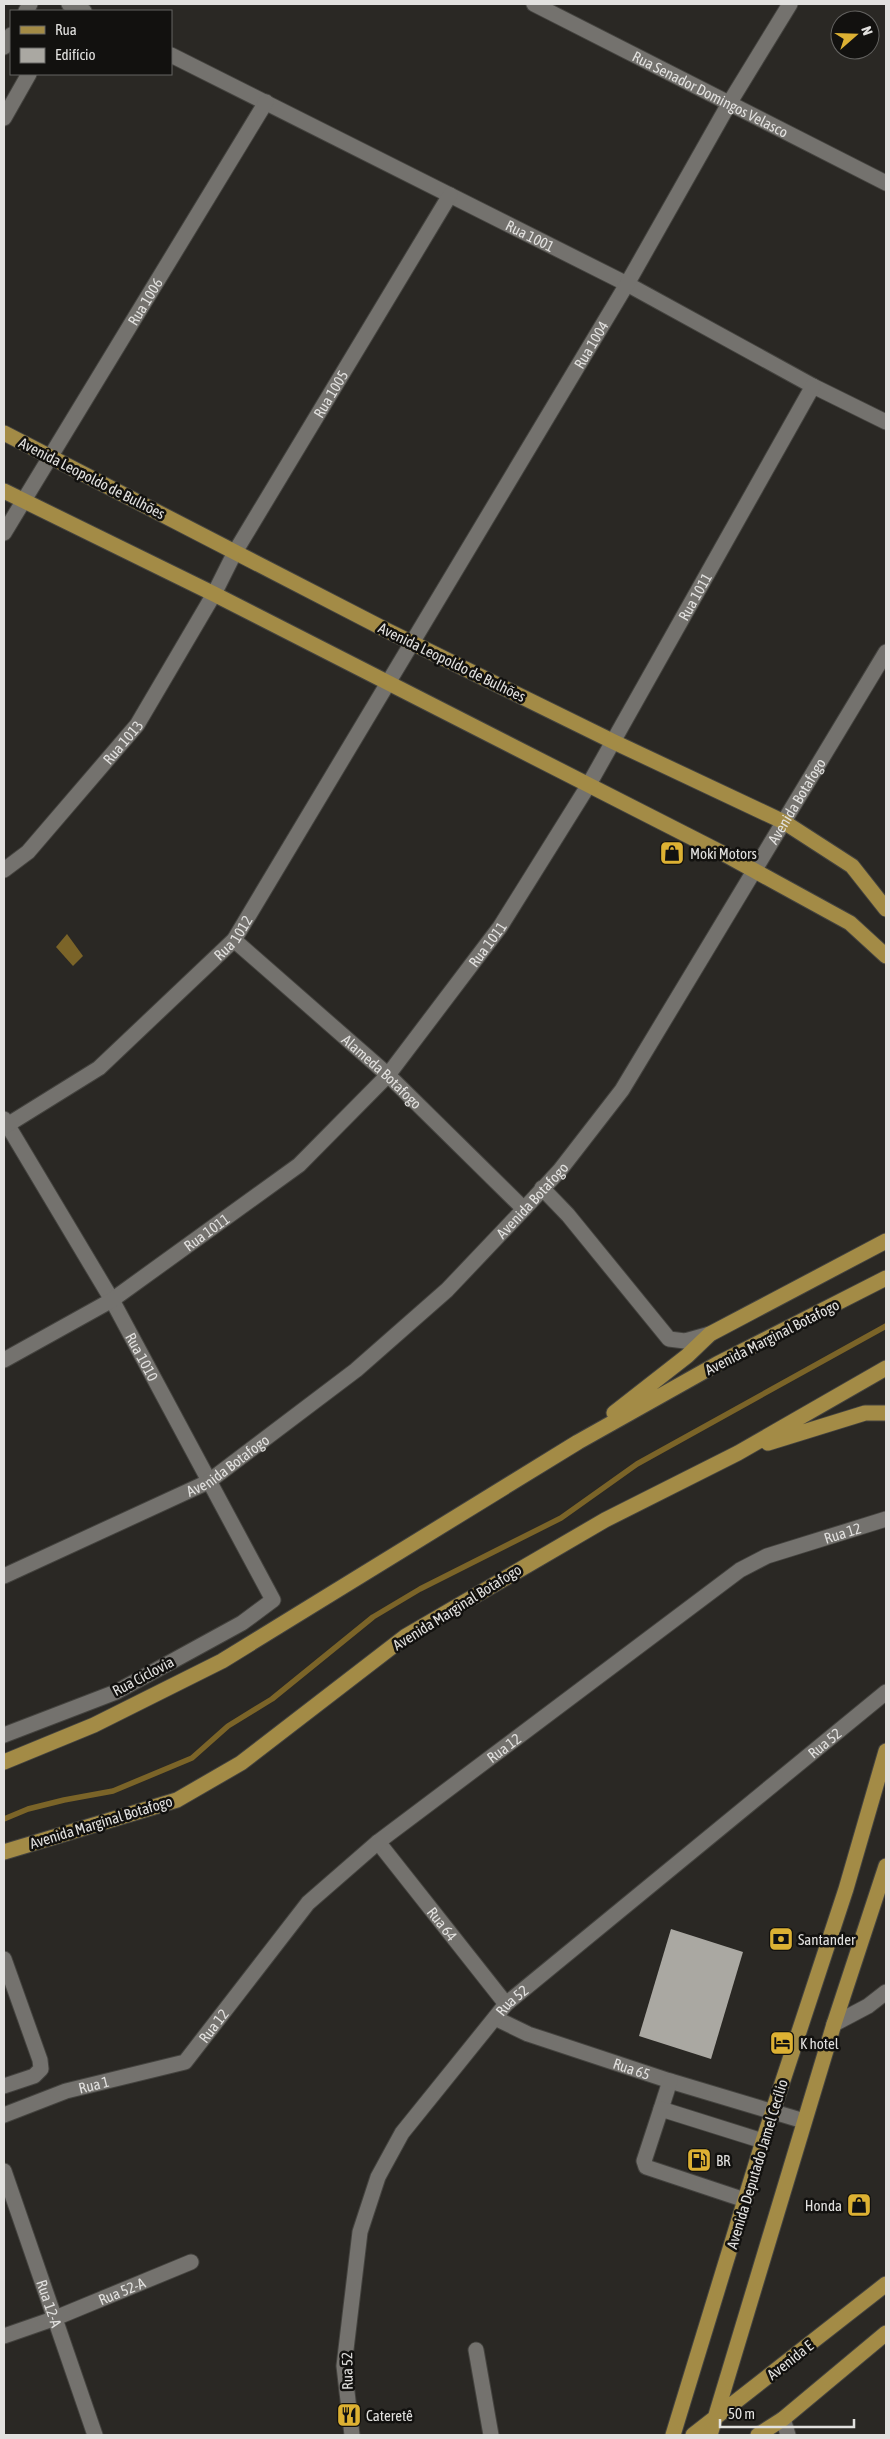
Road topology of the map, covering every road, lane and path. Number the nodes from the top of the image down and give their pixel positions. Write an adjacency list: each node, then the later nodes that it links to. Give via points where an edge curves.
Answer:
1 (69, 4): 4 (street)
2 (534, 4): 8 (street, Rua Senador Domingos Velasco)
3 (790, 4): 8 (street, Rua 1004)
4 (82, 10)
5 (172, 55): 7 (street, Rua 1001)
6 (28, 75): 9 (street)
7 (266, 102): 11 (street, Rua 1001); 16 (street, Rua 1006)
8 (730, 102): 10 (street, Rua Senador Domingos Velasco); 12 (street, Rua 1004)
9 (4, 118)
10 (886, 183)
11 (450, 195): 12 (street, Rua 1001); 20 (street, Rua 1005)
12 (627, 284): 13 (street, Rua 1001); 22 (street, Rua 1004)
13 (813, 386): 14 (street, Rua 1001); 25 (street, Rua 1011)
14 (886, 422)
15 (4, 432): 16 (main road, Avenida Leopoldo de Bulhões)
16 (52, 456): 18 (street, Rua 1006); 20 (main road, Avenida Leopoldo de Bulhões)
17 (4, 491): 18 (main road)
18 (23, 500): 19 (street, Rua 1006); 21 (main road)
19 (4, 533)
20 (235, 552): 21 (street, Rua 1005); 22 (main road, Avenida Leopoldo de Bulhões)
21 (214, 594): 24 (main road); 28 (street, Rua 1013, via 136,725 28,852)
22 (413, 643): 24 (street, Rua 1004); 25 (main road, Avenida Leopoldo de Bulhões)
23 (886, 652): 27 (street, Avenida Botafogo)
24 (387, 683): 26 (main road); 31 (street, Rua 1012)
25 (614, 742): 26 (street, Rua 1011); 27 (main road, Avenida Leopoldo de Bulhões)
26 (588, 786): 29 (main road); 33 (street, Rua 1011, via 500,928)
27 (784, 822): 29 (street, Avenida Botafogo); 30 (main road, Avenida Leopoldo de Bulhões, via 852,866)
28 (4, 870)
29 (756, 871): 32 (main road, via 850,923); 35 (street, Avenida Botafogo, via 622,1090 560,1170)
30 (886, 909)
31 (234, 940): 33 (street, Alameda Botafogo); 34 (street, Rua 1012, via 99,1068)
32 (886, 956)
33 (388, 1075): 36 (street, Alameda Botafogo); 39 (street, Rua 1011, via 299,1165)
34 (5, 1124): 39 (street, Rua 1010)
35 (542, 1188): 36 (street, Avenida Botafogo); 40 (street, via 669,1338 685,1341)
36 (524, 1209): 46 (street, Avenida Botafogo, via 447,1290 356,1370)
37 (886, 1241): 40 (main road)
38 (886, 1278): 44 (main road, Avenida Marginal Botafogo, via 717,1364)
39 (112, 1300): 41 (street, Rua 1011); 46 (street, Rua 1010)
40 (710, 1334): 44 (main road)
41 (4, 1360)
42 (886, 1368): 45 (main road, Avenida Marginal Botafogo)
43 (886, 1413): 45 (main road, via 865,1413)
44 (578, 1442): 53 (main road, Avenida Marginal Botafogo, via 222,1662 94,1725)
45 (738, 1453): 55 (main road, Avenida Marginal Botafogo, via 605,1520 406,1636 241,1763 176,1800)
46 (208, 1482): 48 (street, Avenida Botafogo); 49 (street, Rua 1010)
47 (886, 1519): 54 (street, Rua 12, via 767,1556 740,1570)
48 (4, 1576)
49 (272, 1600): 51 (street, Rua Ciclovia, via 242,1623 116,1692)
50 (886, 1692): 59 (street, Rua 52)
51 (4, 1735)
52 (886, 1751): 66 (main road, Avenida Deputado Jamel Cecílio, via 846,1889)
53 (4, 1762)
54 (378, 1842): 59 (street, Rua 64); 62 (street, Rua 12, via 308,1903)
55 (4, 1852)
56 (886, 1866): 61 (main road)
57 (4, 1959): 64 (street, via 41,2069 34,2076)
58 (886, 1992): 61 (street)
59 (506, 2004): 60 (street, Rua 52)
60 (495, 2018): 63 (street, Rua 65, via 528,2034); 82 (street, Rua 52, via 402,2134 378,2177 360,2232 344,2366)
61 (834, 2024): 68 (main road)
62 (185, 2062): 67 (street, Rua 1, via 66,2091)
63 (670, 2081): 65 (street); 66 (street, Rua 65)
64 (4, 2086)
65 (661, 2109): 69 (street); 71 (street, via 644,2160 646,2167)
66 (772, 2112): 68 (street, Rua 65); 69 (main road, Avenida Deputado Jamel Cecílio)
67 (4, 2115)
68 (804, 2121): 78 (main road)
69 (763, 2140): 71 (main road, Avenida Deputado Jamel Cecílio)
70 (4, 2170): 74 (street, Rua 12-A)
71 (745, 2200): 83 (main road, Avenida Deputado Jamel Cecílio)
72 (191, 2262): 74 (street, Rua 52-A)
73 (886, 2284): 78 (main road, Avenida E)
74 (53, 2319): 76 (street, Rua 52-A); 81 (street, Rua 12-A)
75 (886, 2333): 79 (main road)
76 (4, 2336)
77 (476, 2350): 80 (street)
78 (715, 2418): 84 (main road, Avenida E); 85 (main road)
79 (783, 2419): 86 (main road); 87 (street)
80 (493, 2434)
81 (95, 2435)
82 (352, 2435)
83 (672, 2435)
84 (693, 2435)
85 (710, 2435)
86 (758, 2435)
87 (788, 2435)

